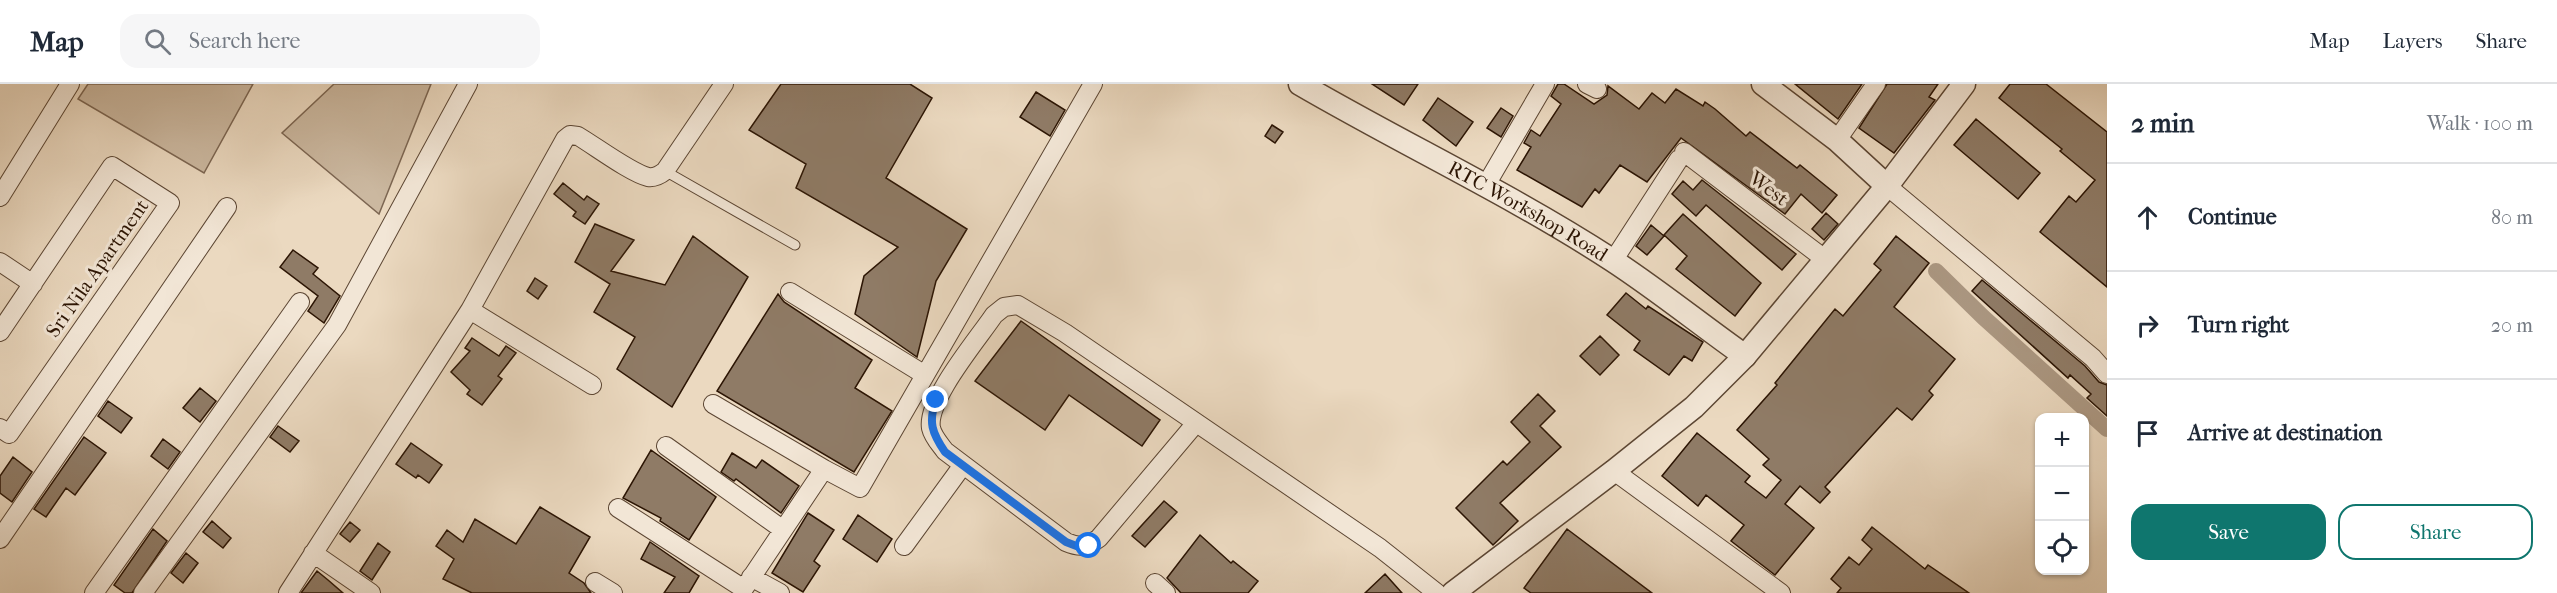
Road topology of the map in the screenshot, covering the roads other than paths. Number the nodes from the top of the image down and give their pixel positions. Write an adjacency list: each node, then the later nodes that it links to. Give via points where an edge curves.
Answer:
1 (70, 84): 14 (street)
2 (468, 84): 44 (street, via 337,325)
3 (724, 84): 11 (street)
4 (1093, 84): 27 (street)
5 (1300, 84): 12 (street, RTC Workshop Road)
6 (1545, 84): 12 (street)
7 (1763, 84): 10 (street)
8 (1876, 84): 10 (street)
9 (1964, 84): 13 (street)
10 (1837, 140): 13 (street)
11 (665, 171): 16 (lane); 23 (street, via 649,177 570,135)
12 (1486, 185): 18 (street, RTC Workshop Road)
13 (1887, 186): 17 (street); 26 (street, via 2093,358)
14 (0, 197)
15 (227, 207): 38 (street)
16 (795, 245)
17 (1826, 260): 18 (street, West, via 1682,155); 25 (street)
18 (1613, 261): 25 (street, RTC Workshop Road)
19 (0, 262): 20 (street)
20 (33, 284): 24 (street, Sri Nila Apartment); 31 (street, Sri Nila Apartment, via 112,166 170,203 9,434)
21 (790, 292): 27 (street)
22 (300, 302): 43 (street)
23 (470, 310): 28 (street); 40 (street)
24 (0, 333)
25 (1745, 357): 35 (street, via 1694,407)
26 (2107, 374)
27 (925, 375): 34 (street, via 860,488)
28 (592, 385)
29 (713, 404): 34 (street)
30 (1196, 423): 33 (street, via 1089,546 1066,542); 33 (street, via 1065,333 1011,304 994,315 936,400 932,412 934,437 945,452); 49 (street, via 1380,548)
31 (0, 428)
32 (666, 446): 37 (street)
33 (963, 465): 39 (street)
34 (824, 469): 37 (street)
35 (1614, 471): 50 (street); 51 (street)
36 (618, 508): 42 (street)
37 (782, 530): 42 (street)
38 (0, 539)
39 (904, 546)
40 (313, 553): 45 (street); 46 (street)
41 (595, 582): 47 (street)
42 (746, 586): 48 (street)
43 (94, 593)
44 (143, 593)
45 (288, 593)
46 (371, 593)
47 (613, 593)
48 (780, 593)
49 (1437, 593)
50 (1453, 593)
51 (1781, 593)

